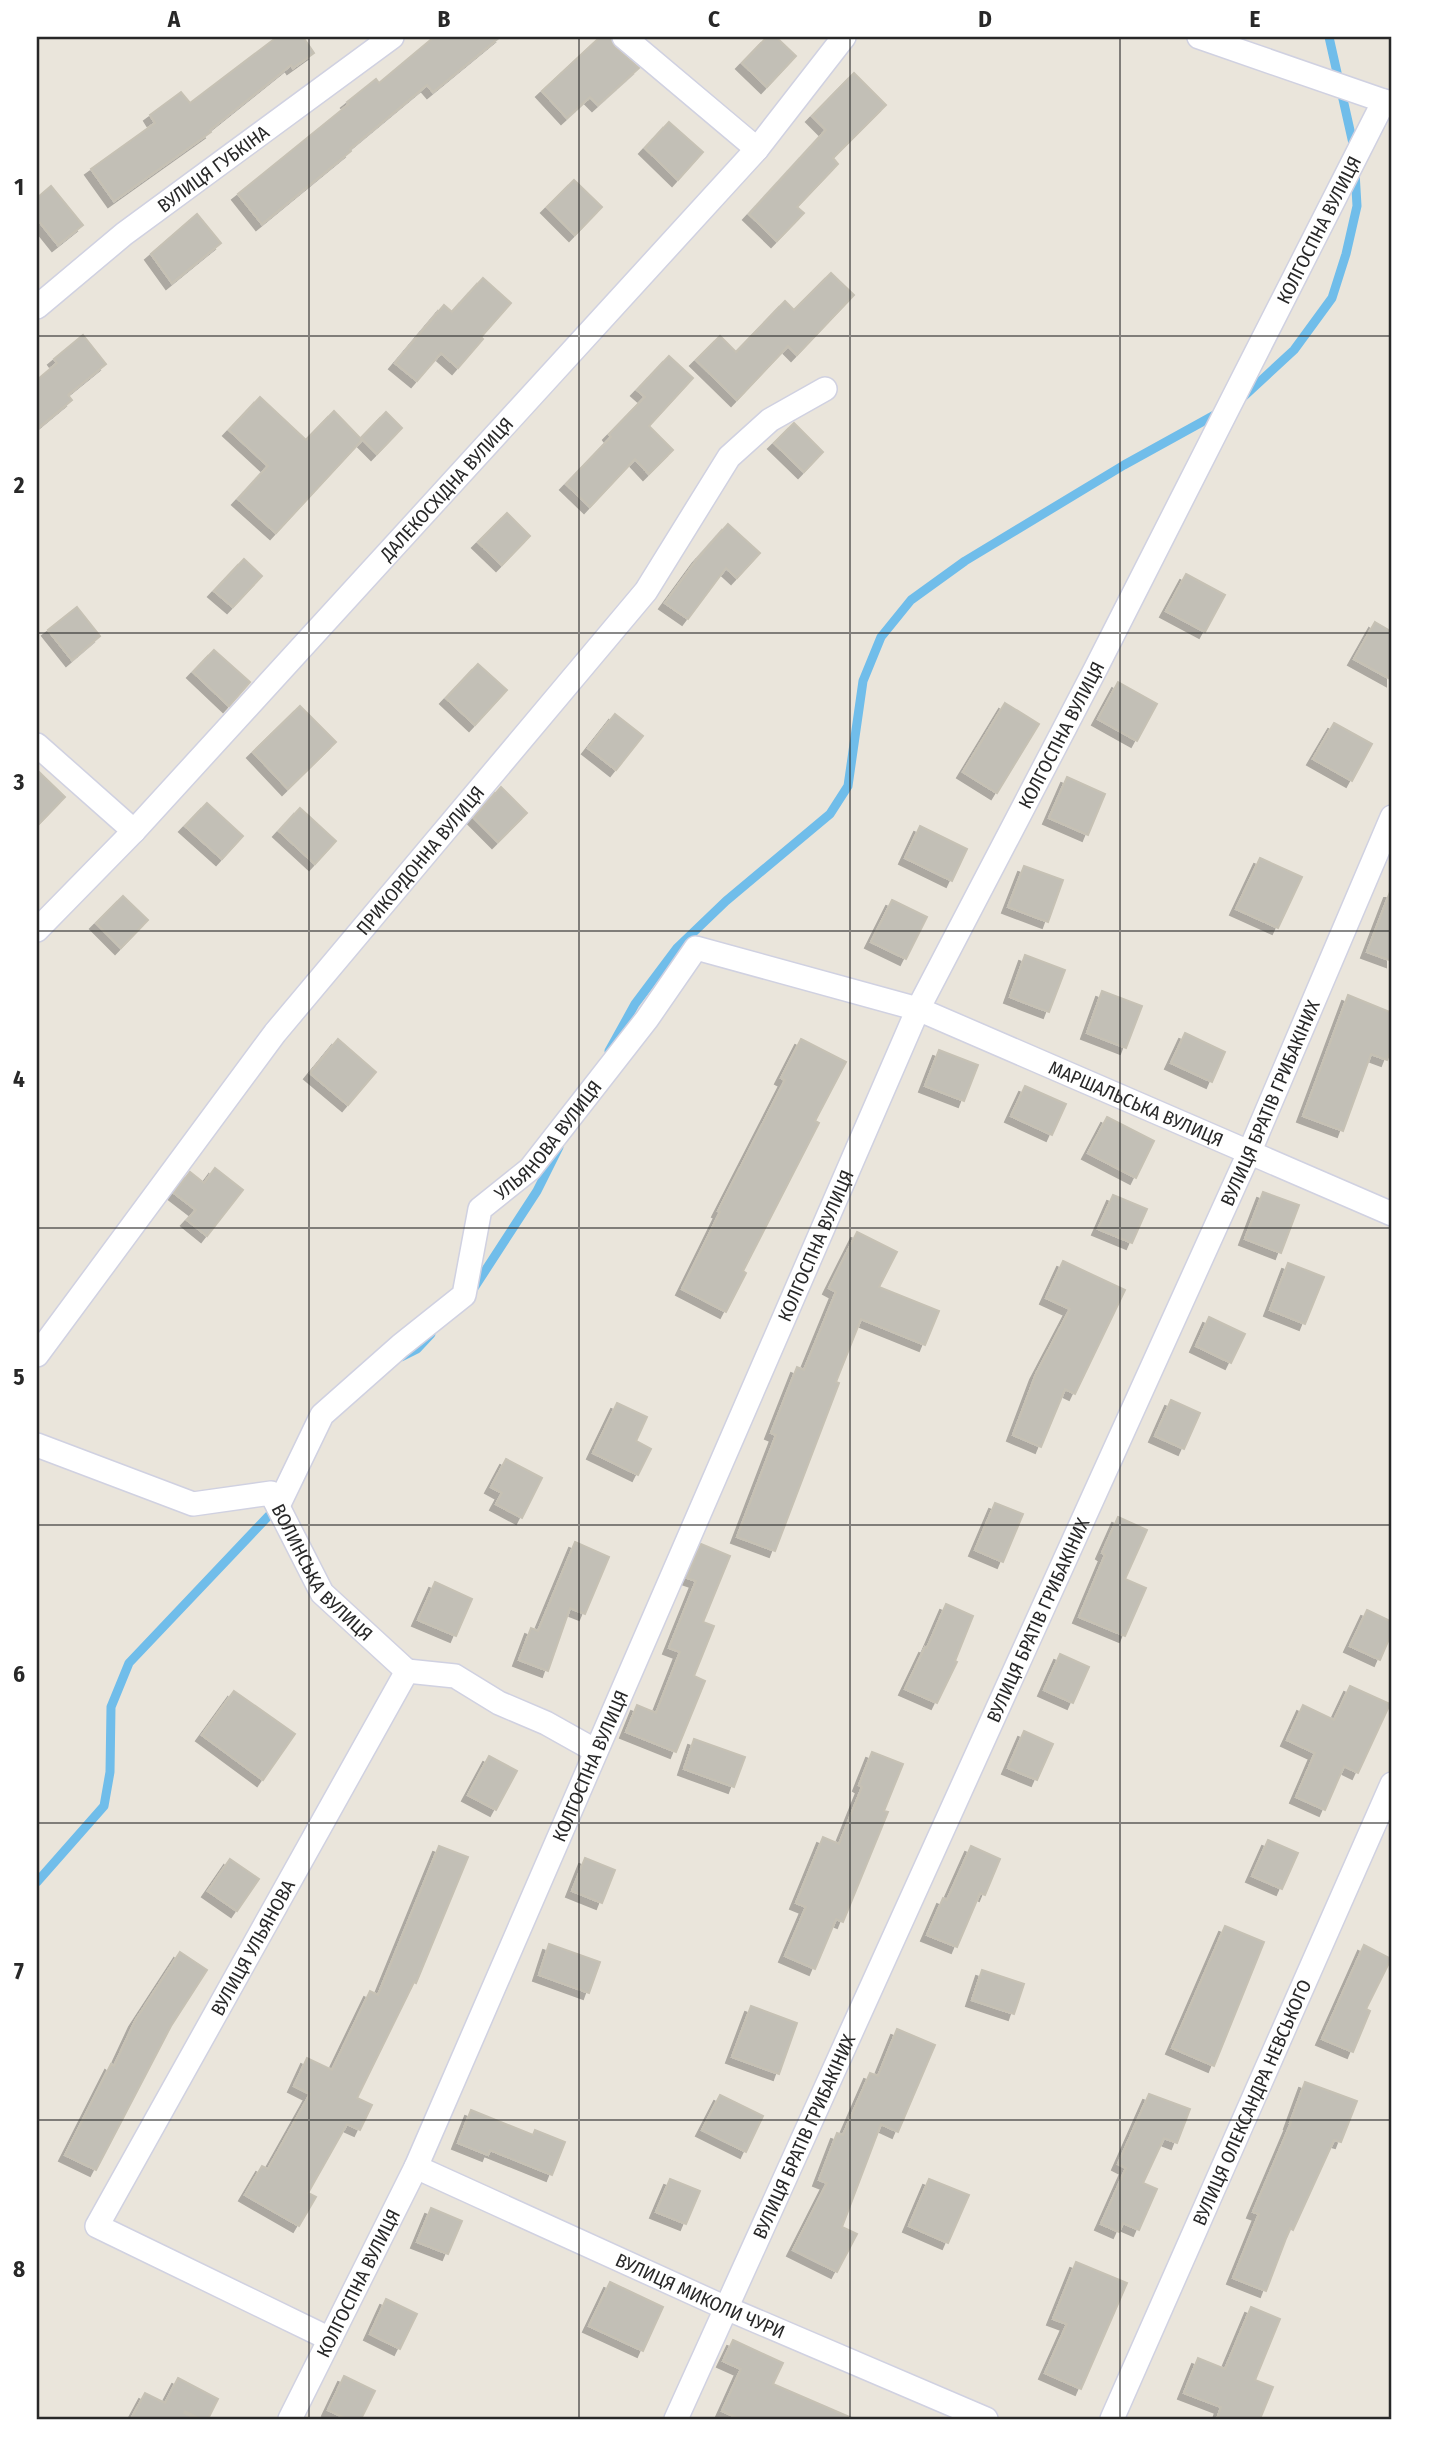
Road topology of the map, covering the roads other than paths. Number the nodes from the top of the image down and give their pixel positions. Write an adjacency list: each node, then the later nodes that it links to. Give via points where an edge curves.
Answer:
1 (392, 37): 7 (street, ВУЛИЦЯ ГУБКІНА, via 124,234)
2 (624, 37): 6 (street)
3 (844, 37): 6 (street, ДАЛЕКОСХІДНА ВУЛИЦЯ)
4 (1199, 37): 5 (street)
5 (1388, 102): 13 (street, КОЛГОСПНА ВУЛИЦЯ)
6 (757, 149): 11 (street, ДАЛЕКОСХІДНА ВУЛИЦЯ)
7 (37, 307)
8 (825, 389): 16 (street, ПРИКОРДОННА ВУЛИЦЯ, via 770,421 729,457 646,591 275,1033)
9 (37, 745): 11 (street)
10 (1392, 817): 14 (street, ВУЛИЦЯ БРАТІВ ГРИБАКІНИХ)
11 (134, 831): 12 (street, ДАЛЕКОСХІДНА ВУЛИЦЯ)
12 (37, 930)
13 (918, 1009): 14 (street, МАРШАЛЬСЬКА ВУЛИЦЯ); 18 (street, УЛЬЯНОВА ВУЛИЦЯ, via 696,948 648,1019 530,1169 480,1209 464,1295 322,1415); 20 (street, КОЛГОСПНА ВУЛИЦЯ)
14 (1249, 1153): 15 (street, МАРШАЛЬСЬКА ВУЛИЦЯ); 23 (street, ВУЛИЦЯ БРАТІВ ГРИБАКІНИХ)
15 (1392, 1214)
16 (37, 1356)
17 (37, 1445): 18 (street, ВОЛИНСЬКА ВУЛИЦЯ, via 193,1504 271,1493)
18 (278, 1506): 19 (street, ВОЛИНСЬКА ВУЛИЦЯ, via 322,1593)
19 (407, 1671): 20 (street, via 456,1676); 24 (street, ВУЛИЦЯ УЛЬЯНОВА, via 97,2226)
20 (596, 1751): 22 (street, КОЛГОСПНА ВУЛИЦЯ)
21 (1392, 1784): 28 (street, ВУЛИЦЯ ОЛЕКСАНДРА НЕВСЬКОГО)
22 (416, 2167): 23 (street, ВУЛИЦЯ МИКОЛИ ЧУРИ); 24 (street, КОЛГОСПНА ВУЛИЦЯ)
23 (726, 2308): 26 (street, ВУЛИЦЯ БРАТІВ ГРИБАКІНИХ); 27 (street, ВУЛИЦЯ МИКОЛИ ЧУРИ)
24 (330, 2339): 25 (street, КОЛГОСПНА ВУЛИЦЯ)
25 (290, 2419)
26 (676, 2419)
27 (986, 2419)
28 (1112, 2419)

